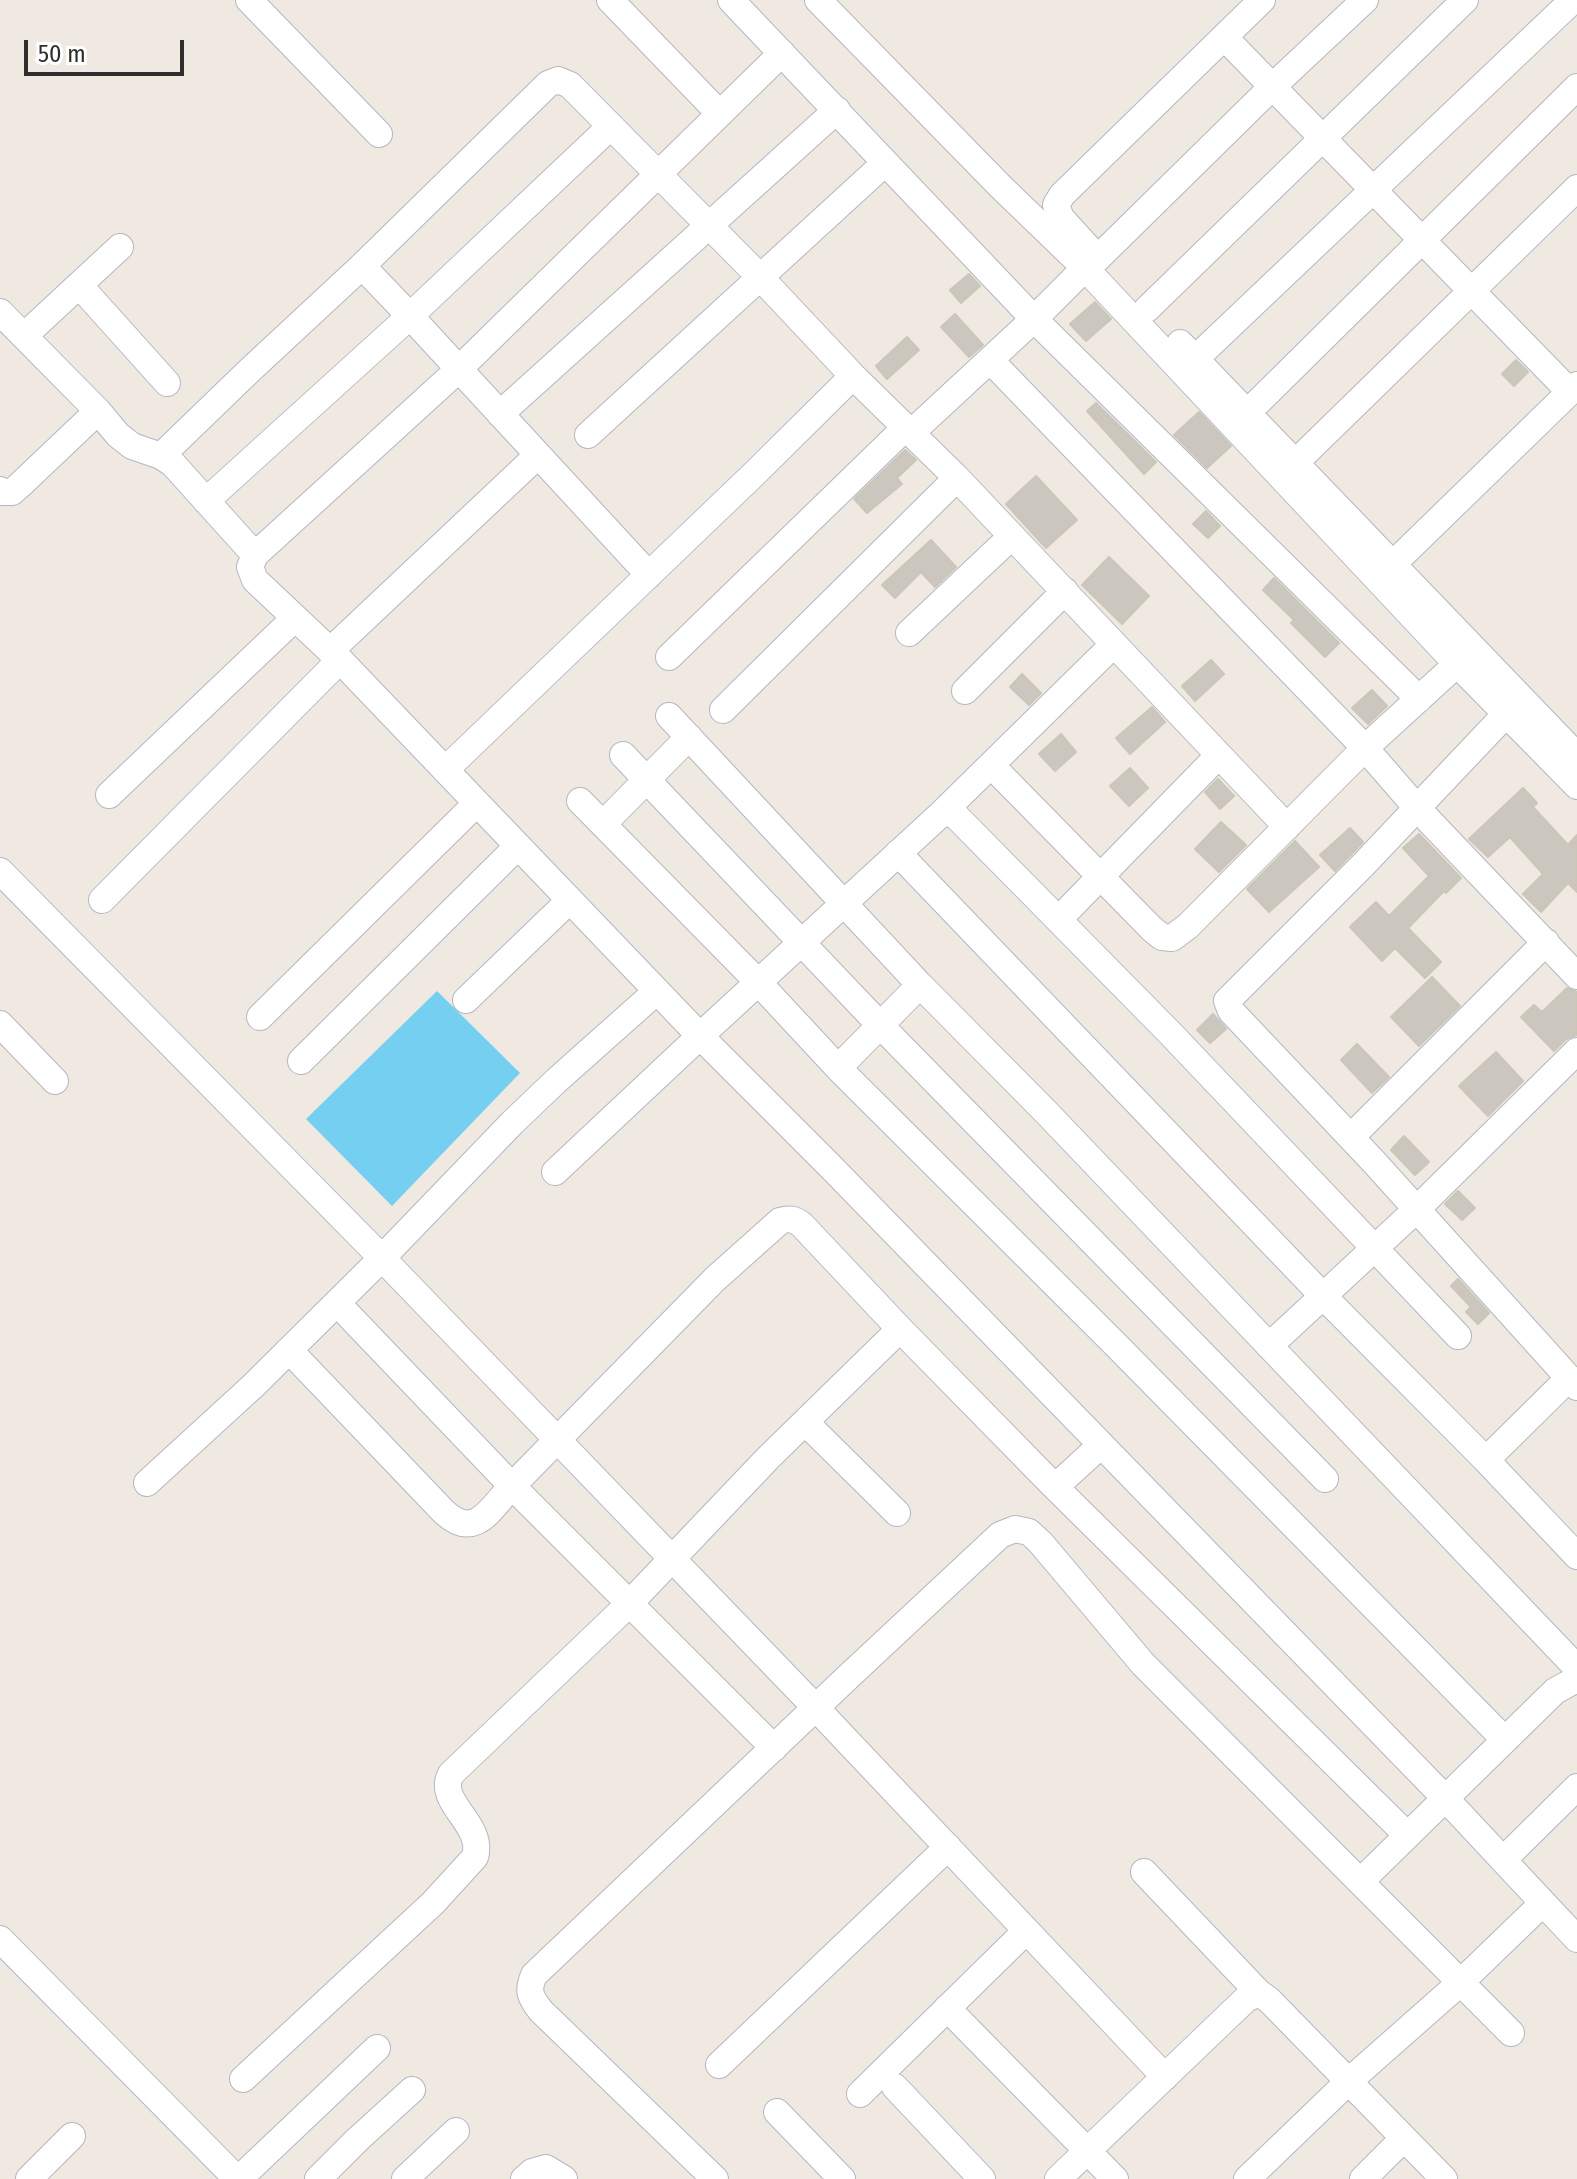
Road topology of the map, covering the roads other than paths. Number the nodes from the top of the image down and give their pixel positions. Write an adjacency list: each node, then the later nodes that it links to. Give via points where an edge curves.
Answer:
1 (249, 0): 16 (street)
2 (610, 0): 14 (street)
3 (731, 0): 10 (street)
4 (818, 0): 25 (street, via 1001,187)
5 (1262, 0): 9 (street)
6 (1365, 0): 11 (street)
7 (1465, 0): 17 (street)
8 (1575, 1): 21 (street)
9 (1224, 37): 11 (street); 25 (street, via 1056,205)
10 (782, 53): 13 (street); 14 (street)
11 (1272, 87): 17 (street); 25 (street)
12 (1577, 87): 23 (street)
13 (837, 110): 18 (street); 22 (street)
14 (720, 114): 19 (street)
15 (611, 126): 19 (street); 26 (street, via 570,85 558,80 548,84); 32 (street)
16 (379, 134)
17 (1323, 138): 21 (street); 30 (street)
18 (885, 163): 27 (street); 33 (street)
19 (659, 174): 22 (street); 37 (street)
20 (1577, 188): 29 (street)
21 (1373, 190): 23 (street); 35 (street)
22 (708, 225): 27 (street); 43 (street)
23 (1422, 240): 29 (street); 42 (street)
24 (120, 247): 28 (street)
25 (1092, 263): 30 (street); 33 (street); 62 (street)
26 (362, 266): 32 (street); 46 (street)
27 (760, 277): 38 (street); 45 (street)
28 (79, 285): 34 (street); 39 (street)
29 (1472, 291): 40 (street); 48 (street)
30 (1147, 309): 35 (street)
31 (0, 312): 34 (street)
32 (410, 316): 37 (street); 51 (street)
33 (1034, 319): 36 (street); 64 (street)
34 (24, 336): 41 (street)
35 (1195, 359): 42 (street)
36 (990, 360): 44 (street); 69 (street)
37 (458, 370): 43 (street); 53 (street)
38 (853, 376): 44 (street); 55 (street)
39 (167, 383)
40 (1574, 389): 54 (street)
41 (98, 411): 46 (street, via 132,446); 50 (street, via 12,492)
42 (1247, 413): 48 (street)
43 (500, 414): 47 (street)
44 (908, 430): 49 (street); 61 (street)
45 (588, 435)
46 (161, 456): 51 (street)
47 (537, 456): 55 (street); 60 (street)
48 (1295, 463): 54 (street)
49 (957, 478): 52 (street); 65 (street)
50 (0, 490)
51 (206, 501): 53 (street)
52 (1012, 536): 56 (street); 58 (street)
53 (255, 555): 57 (street, via 250,567 255,580)
54 (1393, 564): 72 (street)
55 (649, 575): 74 (street)
56 (1065, 591): 59 (street); 63 (street)
57 (295, 618): 60 (street); 77 (street)
58 (909, 633)
59 (1114, 644): 71 (street); 73 (street)
60 (335, 656): 74 (street); 88 (street)
61 (669, 657)
62 (1457, 664): 64 (street); 66 (street)
63 (965, 691)
64 (1419, 699): 69 (street)
65 (723, 710)
66 (1507, 713): 76 (street); 80 (street)
67 (669, 716): 68 (street)
68 (689, 737): 75 (street); 90 (street)
69 (1365, 748): 80 (street); 83 (street)
70 (623, 755): 75 (street)
71 (1219, 755): 83 (street); 87 (street)
72 (1577, 756)
73 (991, 765): 81 (street); 87 (street)
74 (445, 770): 79 (street)
75 (647, 780): 82 (street); 92 (street)
76 (1577, 786)
77 (109, 795)
78 (580, 801): 82 (street)
79 (477, 803): 84 (street); 99 (street)
80 (1417, 808): 93 (street); 107 (street, via 1227,1001)
81 (942, 813): 85 (street); 91 (street, via 967,825)
82 (603, 824): 95 (street)
83 (1287, 827): 87 (street, via 1172,938 1152,929)
84 (518, 846): 89 (street); 104 (street)
85 (898, 853): 90 (street); 112 (street)
86 (0, 871): 111 (street)
87 (1102, 876): 91 (street)
88 (102, 900)
89 (570, 900): 97 (street); 98 (street)
90 (845, 902): 92 (street); 96 (street)
91 (1059, 919): 110 (street)
92 (801, 942): 95 (street); 101 (street)
93 (1546, 942): 94 (street); 107 (street)
94 (1577, 976)
95 (758, 982): 102 (street); 105 (street)
96 (920, 985): 101 (street); 116 (street)
97 (657, 991): 102 (street); 111 (street, via 512,1123)
98 (466, 1000)
99 (260, 1017)
100 (0, 1024): 106 (street)
101 (880, 1025): 105 (street); 123 (street)
102 (700, 1036): 108 (street); 121 (street)
103 (1577, 1051): 109 (street)
104 (301, 1061)
105 (838, 1068): 134 (street)
106 (55, 1081)
107 (1351, 1137): 109 (street)
108 (555, 1172)
109 (1417, 1209): 110 (street); 118 (street)
110 (1375, 1249): 112 (street); 115 (street)
111 (382, 1258): 113 (street); 120 (street)
112 (1324, 1297): 116 (street); 122 (street)
113 (337, 1303): 117 (street); 126 (street)
114 (900, 1329): 119 (street); 120 (street, via 802,1225 788,1218 715,1279); 124 (street)
115 (1458, 1336)
116 (1269, 1346): 131 (street)
117 (289, 1350): 125 (street); 126 (street, via 455,1522 467,1525 481,1519)
118 (1573, 1383): 122 (street)
119 (805, 1422): 127 (street); 129 (street)
120 (557, 1440): 126 (street); 129 (street)
121 (1101, 1445): 124 (street, via 1065,1478); 137 (street)
122 (1486, 1460): 128 (street)
123 (1325, 1479)
124 (1050, 1482): 138 (street)
125 (147, 1483)
126 (512, 1486): 130 (street)
127 (897, 1513)
128 (1577, 1556)
129 (672, 1559): 130 (street); 133 (street)
130 (629, 1604): 135 (street); 154 (street, via 451,1774 450,1797 475,1833 478,1847 469,1865)
131 (1577, 1668)
132 (1577, 1679): 134 (street, via 1555,1691)
133 (816, 1708): 135 (street); 139 (street); 142 (street, via 1000,1535 1015,1529 1029,1532 1143,1664)
134 (1504, 1739): 137 (street)
135 (774, 1748): 170 (street, via 534,1975 529,1986 541,2011)
136 (1577, 1787): 140 (street)
137 (1445, 1798): 138 (street); 140 (street)
138 (1407, 1835): 142 (street)
139 (948, 1847): 145 (street); 152 (street)
140 (1503, 1860): 143 (street)
141 (1144, 1872): 148 (street)
142 (1361, 1881): 147 (street)
143 (1543, 1903): 144 (street); 147 (street)
144 (1574, 1930)
145 (1026, 1931): 149 (street); 153 (street)
146 (0, 1939): 165 (street)
147 (1460, 1983): 150 (street); 155 (street)
148 (1259, 1993): 153 (street, via 1246,1999); 155 (street)
149 (947, 2008): 158 (street); 163 (street)
150 (1511, 2033)
151 (377, 2048): 165 (street)
152 (719, 2065)
153 (1165, 2077): 163 (street)
154 (243, 2079)
155 (1349, 2081): 162 (street); 175 (street)
156 (895, 2087): 172 (street)
157 (412, 2090): 166 (street)
158 (860, 2094)
159 (777, 2112): 171 (street)
160 (456, 2131): 167 (street)
161 (72, 2136): 164 (street)
162 (1403, 2139): 176 (street); 177 (street)
163 (1088, 2151): 173 (street); 174 (street)
164 (29, 2179)
165 (238, 2179)
166 (318, 2179)
167 (405, 2179)
168 (524, 2179): 169 (street, via 546,2168)
169 (564, 2179)
170 (715, 2179)
171 (842, 2179)
172 (982, 2179)
173 (1058, 2179)
174 (1115, 2179)
175 (1247, 2179)
176 (1363, 2179)
177 (1444, 2179)

